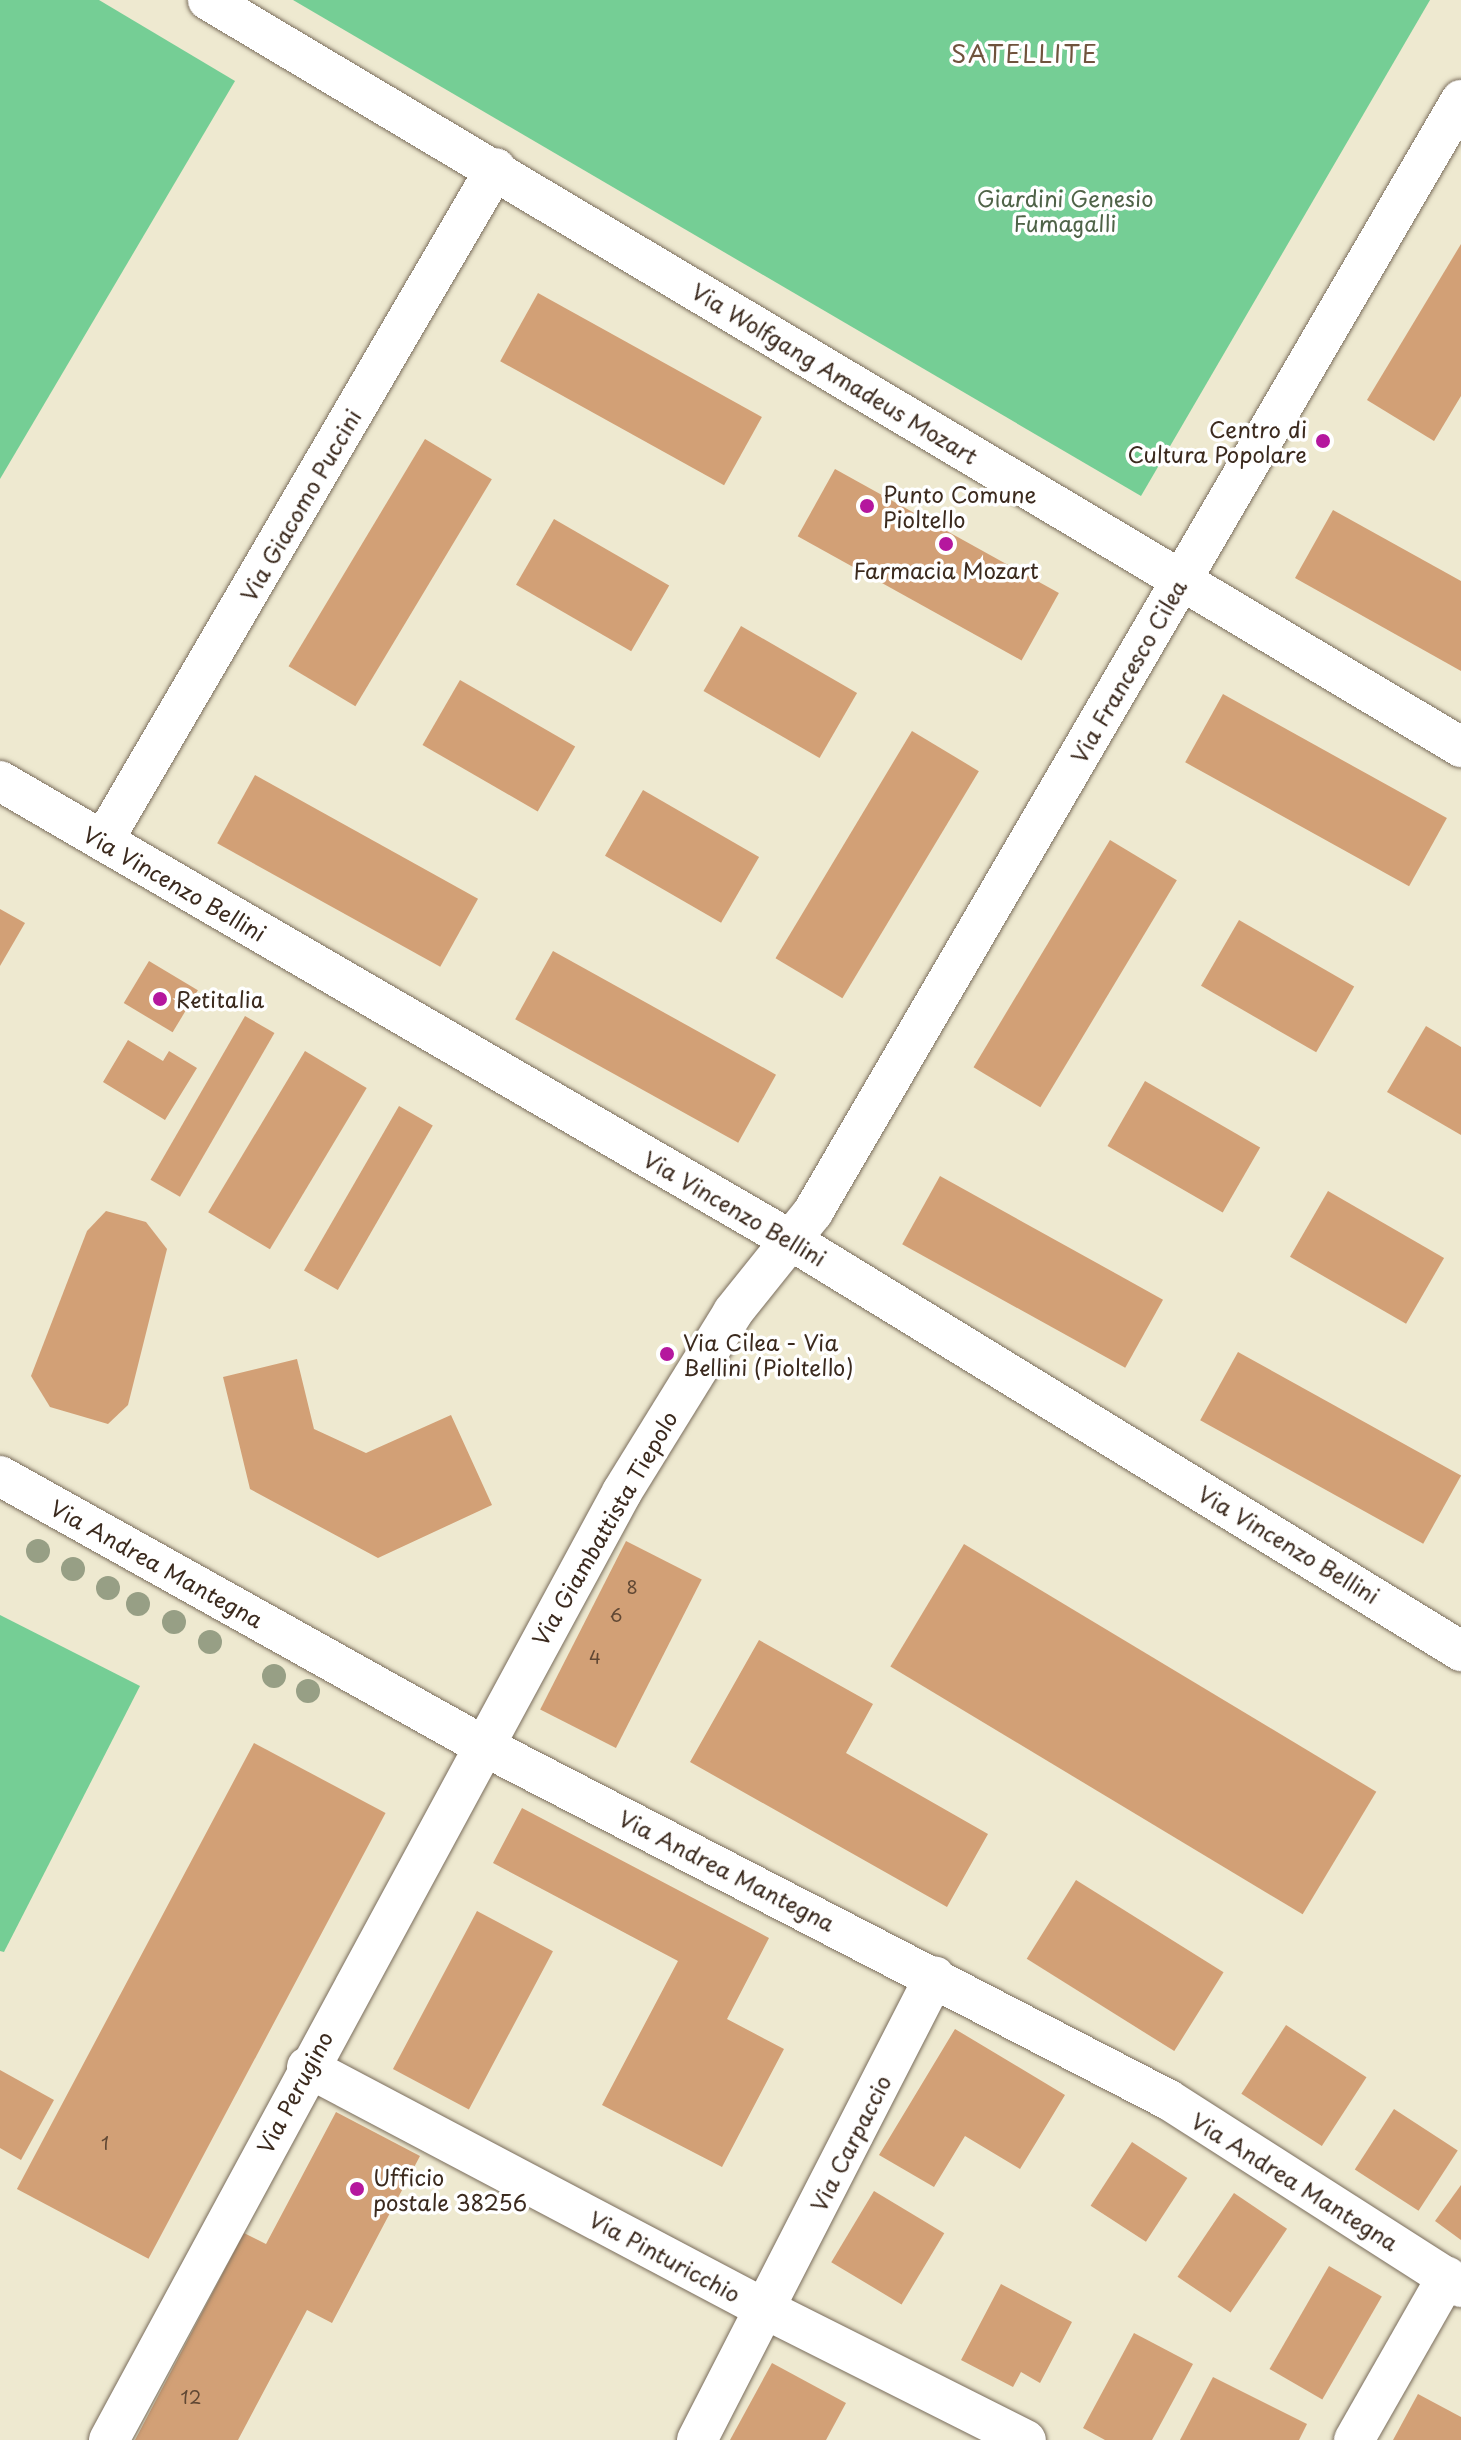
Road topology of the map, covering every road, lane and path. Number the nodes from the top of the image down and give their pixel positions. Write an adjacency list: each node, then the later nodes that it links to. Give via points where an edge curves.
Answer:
1 (208, 0): 3 (street, Via Wolfgang Amadeus Mozart)
2 (1461, 100): 4 (street, Via Francesco Cilea)
3 (496, 168): 4 (street, Via Wolfgang Amadeus Mozart); 7 (street, Via Giacomo Puccini)
4 (1180, 581): 5 (street, Via Wolfgang Amadeus Mozart); 8 (street, Via Francesco Cilea)
5 (1461, 747)
6 (0, 781): 7 (street, Via Vincenzo Bellini)
7 (103, 841): 8 (street, Via Vincenzo Bellini)
8 (792, 1241): 10 (street, Via Vincenzo Bellini); 11 (street, Via Giambattista Tiepolo, via 733,1312 677,1400)
9 (0, 1476): 11 (street, Via Andrea Mantegna)
10 (1461, 1651)
11 (482, 1745): 12 (street, Via Andrea Mantegna); 13 (street, Via Perugino)
12 (935, 1976): 14 (street, Via Andrea Mantegna, via 1169,2100); 15 (street, Via Carpaccio)
13 (307, 2067): 15 (street, Via Pinturicchio); 16 (street, Via Perugino)
14 (1454, 2282): 19 (street)
15 (765, 2309): 17 (street, Via Carpaccio); 18 (street, Via Pinturicchio)
16 (109, 2440)
17 (697, 2440)
18 (1026, 2440)
19 (1354, 2440)

